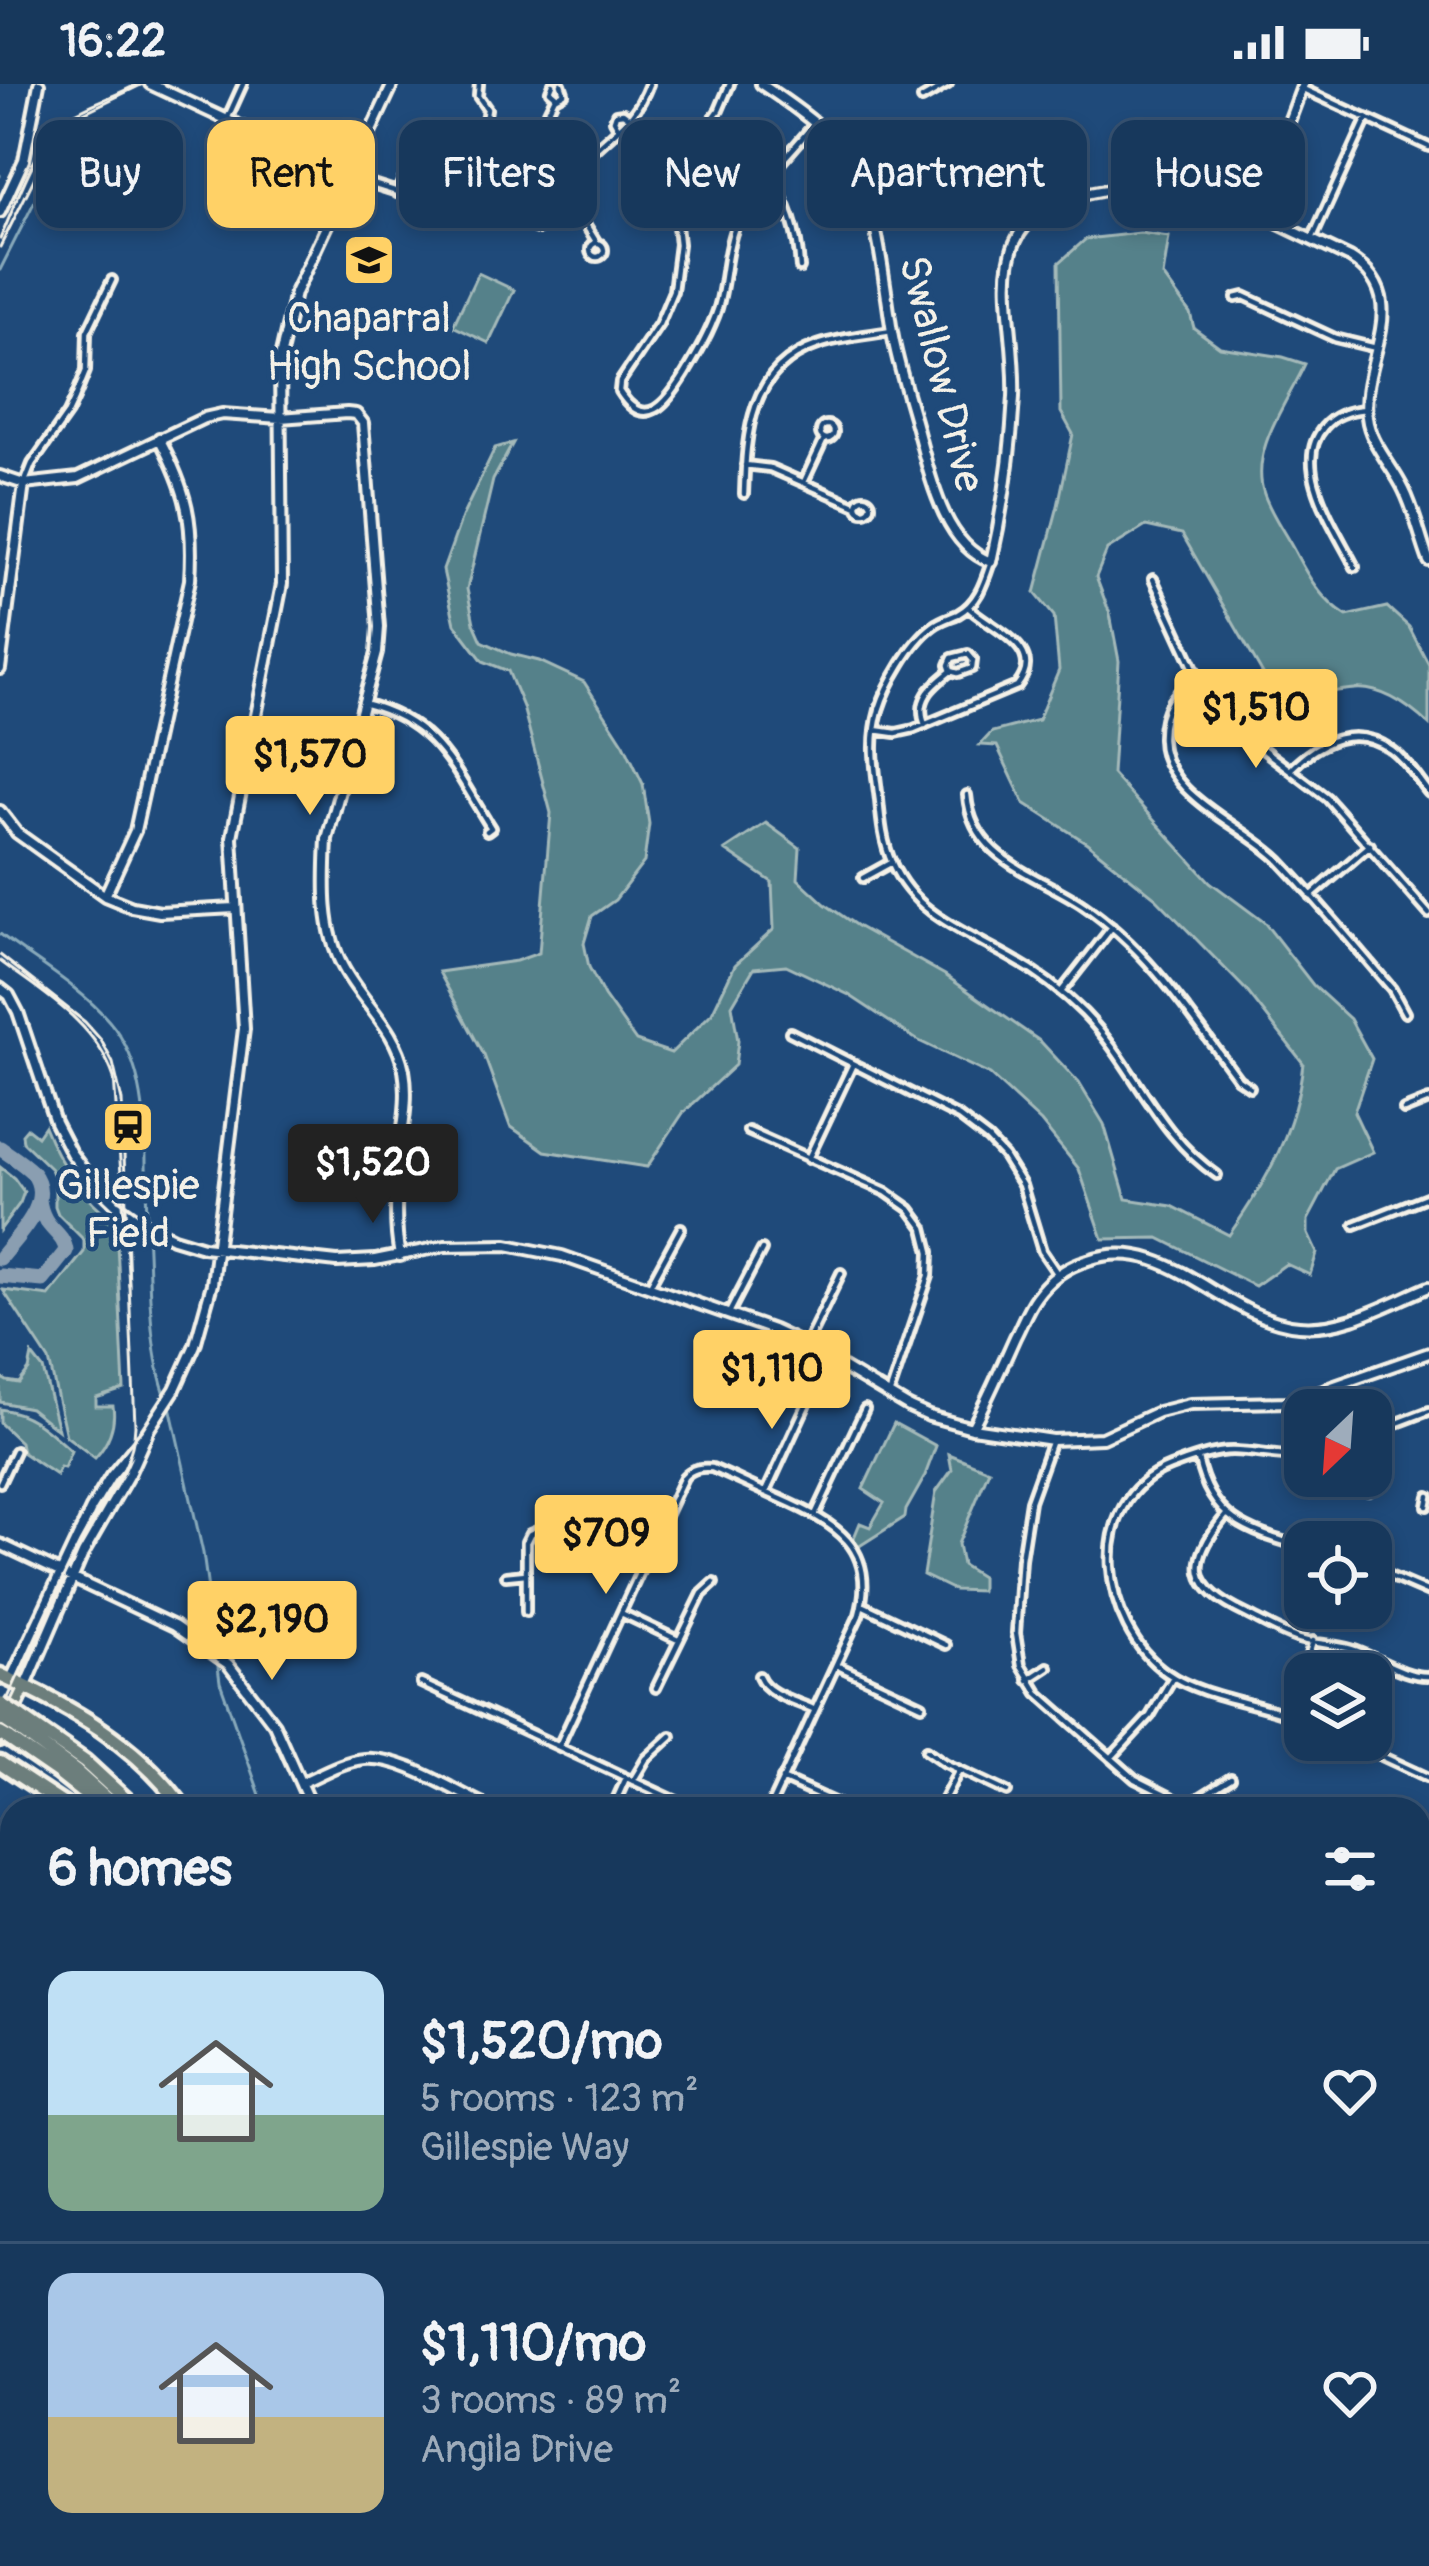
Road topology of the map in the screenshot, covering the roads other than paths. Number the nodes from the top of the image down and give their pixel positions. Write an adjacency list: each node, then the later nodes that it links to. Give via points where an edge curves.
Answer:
1 (40, 84): 33 (street, via 24,160)
2 (150, 84): 15 (street)
3 (243, 84): 15 (street)
4 (393, 84): 22 (street)
5 (479, 84): 17 (street)
6 (557, 84): 12 (street); 12 (street, via 564,93)
7 (649, 84): 16 (street)
8 (730, 84): 19 (street)
9 (761, 84): 20 (street, Swallow Drive)
10 (948, 84): 13 (street)
11 (1302, 86): 14 (street); 21 (street)
12 (555, 97): 18 (street)
13 (922, 99)
14 (1367, 118): 25 (street); 40 (street)
15 (227, 119)
16 (631, 119): 23 (street); 23 (street, via 616,114)
17 (486, 120)
18 (544, 120)
19 (711, 120)
20 (809, 120)
21 (1289, 120)
22 (375, 123)
23 (619, 129): 26 (street)
24 (807, 133): 27 (street)
25 (1429, 147)
26 (597, 148)
27 (783, 162)
28 (375, 186): 31 (street)
29 (399, 188): 31 (street)
30 (1111, 189): 58 (street, via 1046,208 1010,256 1014,396)
31 (397, 193)
32 (783, 202): 42 (street)
33 (0, 212)
34 (326, 228): 48 (street, via 295,293 280,358)
35 (589, 228): 41 (street)
36 (677, 228): 37 (street, via 673,291 621,378 619,391 631,407 648,412 666,403 699,352)
37 (735, 228)
38 (873, 228): 45 (street, Swallow Drive)
39 (1289, 228): 40 (street)
40 (1312, 239): 46 (street, via 1356,262 1376,284 1383,312)
41 (596, 243)
42 (800, 268)
43 (112, 280): 54 (street, via 87,332 75,398)
44 (1236, 298): 46 (street)
45 (892, 331): 51 (street, via 814,346 784,365 756,403); 58 (street, Swallow Drive, via 934,490 964,542)
46 (1377, 348): 47 (street)
47 (1366, 409): 57 (street); 59 (street, via 1330,422 1311,456 1314,483)
48 (280, 418): 49 (street, via 222,414); 65 (street, via 356,414 364,428 379,627); 78 (street, via 282,584 232,838)
49 (159, 438): 54 (street, via 78,478); 76 (street, via 184,490 190,580 135,831)
50 (824, 439): 53 (street)
51 (745, 465): 53 (street); 55 (street)
52 (0, 476): 54 (street)
53 (804, 482): 56 (street)
54 (24, 484): 62 (street)
55 (744, 494)
56 (857, 506)
57 (1429, 561)
58 (991, 562): 61 (street)
59 (1354, 567)
60 (1153, 580): 64 (street)
61 (968, 607): 66 (street, via 1020,646 1026,675); 67 (street, via 928,629 891,680)
62 (0, 669)
63 (951, 671): 66 (street, via 924,697)
64 (1197, 674): 68 (street, via 1236,726); 77 (street, via 1165,713 1168,767 1278,858)
65 (363, 703): 72 (street, via 410,722 440,746); 97 (street, via 327,839 328,923 344,970 388,1028 404,1067 394,1211)
66 (925, 725): 67 (street)
67 (875, 730): 74 (street)
68 (1290, 770): 69 (street, via 1316,746 1366,739 1395,752); 73 (street)
69 (1429, 793)
70 (967, 795): 80 (street, via 990,850)
71 (0, 811): 76 (street, via 17,833)
72 (487, 831)
73 (1370, 844): 77 (street); 79 (street)
74 (892, 862): 75 (street); 82 (street, via 937,917)
75 (862, 878)
76 (105, 896): 78 (street, via 160,912)
77 (1311, 896): 83 (street)
78 (235, 908): 95 (street, via 244,1029)
79 (1429, 914)
80 (1112, 927): 82 (street); 86 (street)
81 (0, 988): 95 (street, via 18,1012 55,1122 92,1181 161,1233)
82 (1061, 992): 91 (street, via 1106,1037 1166,1128)
83 (1405, 1013)
84 (790, 1032): 85 (street)
85 (852, 1064): 90 (street); 99 (street, via 988,1139 1022,1185)
86 (1250, 1087)
87 (1429, 1100): 88 (street)
88 (1404, 1110)
89 (748, 1131): 90 (street)
90 (808, 1159): 107 (street, via 897,1198 927,1236 929,1276)
91 (1217, 1175)
92 (1429, 1196): 93 (street)
93 (1355, 1225)
94 (681, 1228): 100 (street)
95 (218, 1249): 97 (street, via 337,1262); 113 (street, via 204,1319)
96 (762, 1250): 102 (street)
97 (400, 1256): 100 (street, via 507,1245)
98 (842, 1273): 103 (street)
99 (1058, 1275): 101 (street, via 1093,1258 1141,1256 1260,1317 1302,1326 1348,1321); 112 (street, via 1030,1307)
100 (649, 1287): 102 (street)
101 (1429, 1287)
102 (729, 1313): 103 (street)
103 (806, 1345): 107 (street)
104 (1429, 1353): 106 (street)
105 (814, 1388): 119 (street)
106 (1329, 1389)
107 (889, 1395): 112 (street)
108 (1284, 1402): 114 (street, via 1188,1404 1102,1438)
109 (865, 1409): 122 (street)
110 (1429, 1411): 111 (street)
111 (1392, 1424)
112 (972, 1428): 114 (street)
113 (147, 1432): 127 (street, via 111,1476); 131 (street)
114 (1052, 1441): 147 (street, via 1021,1558 1016,1641)
115 (15, 1451): 118 (street)
116 (1284, 1457): 117 (street, via 1230,1451)
117 (1198, 1458): 123 (street, via 1207,1490); 145 (street, via 1138,1488 1112,1544 1124,1623)
118 (0, 1483)
119 (766, 1492): 122 (street); 126 (street, via 712,1468 689,1472)
120 (1429, 1496): 121 (street)
121 (1427, 1506)
122 (815, 1515): 134 (street, via 852,1545 865,1583)
123 (1226, 1515): 124 (street); 138 (street, via 1202,1552 1205,1586 1222,1602)
124 (1284, 1541)
125 (0, 1544): 127 (street)
126 (645, 1561): 128 (street, via 595,1539 537,1531 526,1543); 136 (street)
127 (59, 1572): 131 (street); 146 (street)
128 (526, 1574): 129 (street); 135 (street)
129 (506, 1576)
130 (1392, 1577): 133 (street)
131 (72, 1578): 149 (street); 168 (street, via 174,1626 224,1660 265,1709)
132 (714, 1583): 137 (street)
133 (1429, 1593)
134 (862, 1605): 139 (street); 141 (street)
135 (526, 1612)
136 (621, 1612): 137 (street); 158 (street)
137 (679, 1640): 150 (street)
138 (1313, 1642): 140 (street); 144 (street)
139 (946, 1645)
140 (1310, 1653)
141 (836, 1665): 152 (street); 153 (street)
142 (1048, 1667): 147 (street)
143 (759, 1676): 153 (street)
144 (1429, 1676)
145 (1173, 1677): 154 (street); 160 (street)
146 (5, 1678): 149 (highway); 151 (main road)
147 (1028, 1680): 160 (street)
148 (421, 1683): 158 (street)
149 (26, 1686): 156 (main road); 174 (highway, via 110,1734)
150 (656, 1688)
151 (0, 1703): 156 (highway, bridge)
152 (922, 1705)
153 (815, 1710): 167 (street)
154 (1284, 1714)
155 (0, 1718): 156 (highway, bridge)
156 (9, 1732): 171 (highway); 172 (highway); 173 (highway, via 85,1762)
157 (671, 1736): 166 (street)
158 (559, 1746): 166 (street)
159 (926, 1750): 163 (street)
160 (1111, 1758): 182 (street)
161 (1392, 1761): 165 (street)
162 (0, 1763): 170 (highway)
163 (959, 1770): 169 (street); 181 (street)
164 (1232, 1778): 183 (street)
165 (1429, 1778)
166 (630, 1779): 177 (street); 178 (street)
167 (782, 1779): 179 (street); 180 (street)
168 (301, 1783): 175 (street); 176 (street, via 349,1762 380,1759)
169 (1006, 1792)
170 (52, 1797)
171 (89, 1797)
172 (104, 1797)
173 (123, 1797)
174 (174, 1797)
175 (307, 1797)
176 (463, 1797)
177 (620, 1797)
178 (668, 1797)
179 (774, 1797)
180 (822, 1797)
181 (945, 1797)
182 (1172, 1797)
183 (1202, 1797)

